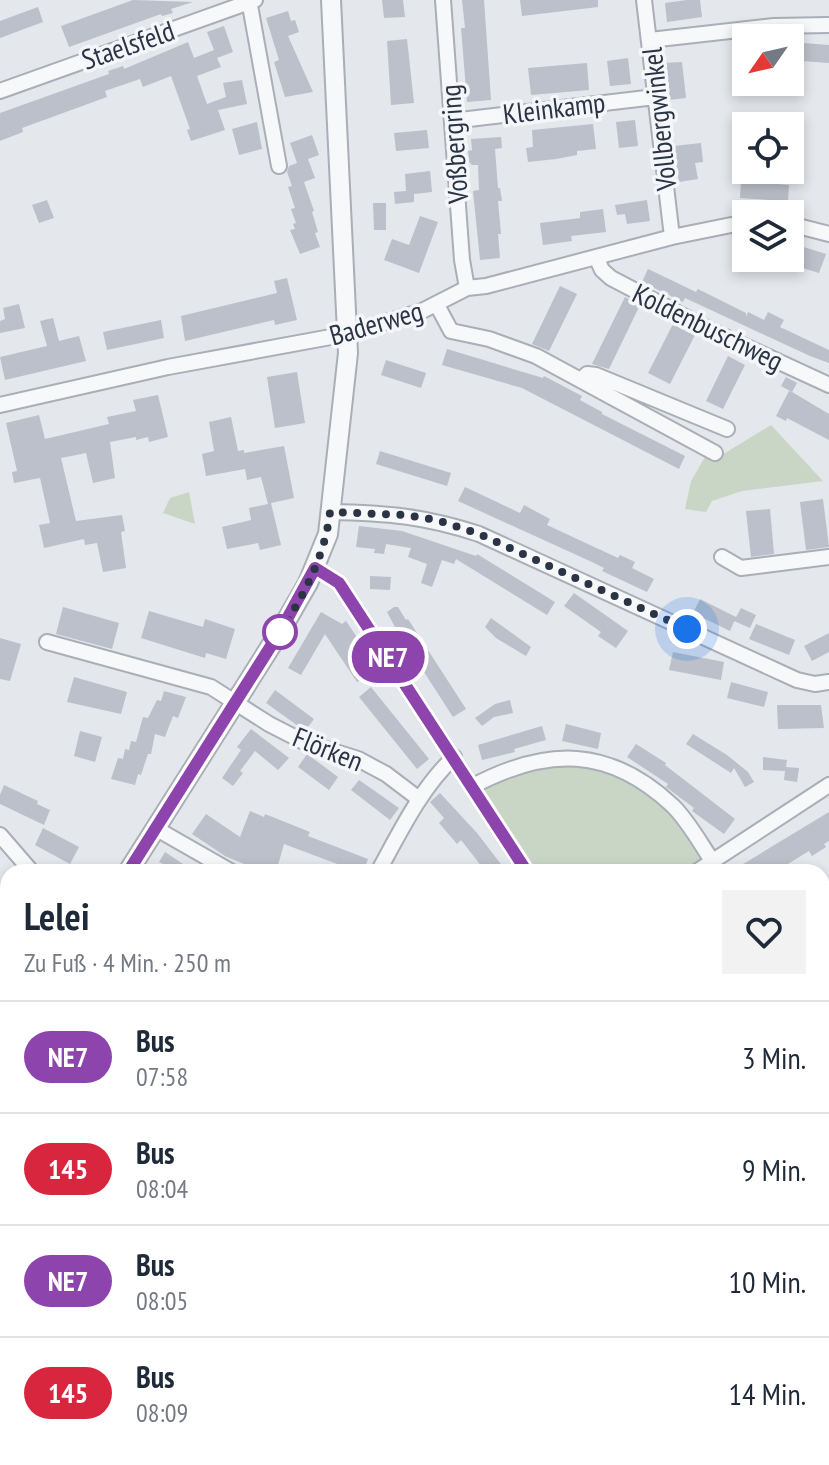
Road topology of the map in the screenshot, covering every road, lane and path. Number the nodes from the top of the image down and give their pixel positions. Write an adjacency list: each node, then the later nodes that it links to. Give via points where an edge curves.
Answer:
1 (331, 0): 18 (street)
2 (443, 0): 9 (street, Voßbergring)
3 (644, 0): 6 (street, Vollbergwinkel)
4 (251, 1): 7 (street, Staelsfeld); 10 (street)
5 (829, 25): 6 (street)
6 (650, 40): 8 (street, Vollbergwinkel)
7 (0, 91)
8 (655, 97): 9 (street, Kleinkamp); 14 (street, Vollbergwinkel)
9 (452, 121): 16 (street, Voßbergring)
10 (279, 166)
11 (732, 225): 14 (street, Baderweg)
12 (804, 228): 13 (street)
13 (829, 234)
14 (672, 237): 15 (street, Baderweg)
15 (596, 257): 16 (street, Baderweg); 20 (street, Koldenbuschweg, via 611,278)
16 (467, 288): 17 (street, Baderweg)
17 (437, 305): 18 (street, Baderweg); 19 (street, via 451,331 524,351)
18 (347, 334): 21 (street, Baderweg); 24 (street, via 348,366)
19 (581, 380): 22 (street, via 596,375); 23 (street)
20 (829, 385)
21 (0, 405)
22 (727, 429)
23 (715, 453)
24 (330, 512): 27 (street); 29 (street, via 405,515 479,534 797,680)
25 (722, 557): 26 (street, via 741,568)
26 (829, 557)
27 (315, 568): 30 (street); 31 (street, via 339,583)
28 (47, 642): 30 (street, Flörken, via 203,684)
29 (829, 682)
30 (236, 702): 34 (street, Flörken, via 304,742 358,759); 35 (street)
31 (454, 757): 33 (street); 34 (street)
32 (829, 785): 37 (street)
33 (473, 786): 37 (street, via 540,759 580,759 607,766 645,783 674,807); 42 (street)
34 (419, 799): 41 (street)
35 (155, 828): 39 (street); 40 (street)
36 (0, 835): 38 (street)
37 (713, 862): 43 (street)
38 (25, 864)
39 (133, 864)
40 (214, 864)
41 (382, 864)
42 (522, 864)
43 (710, 864)

